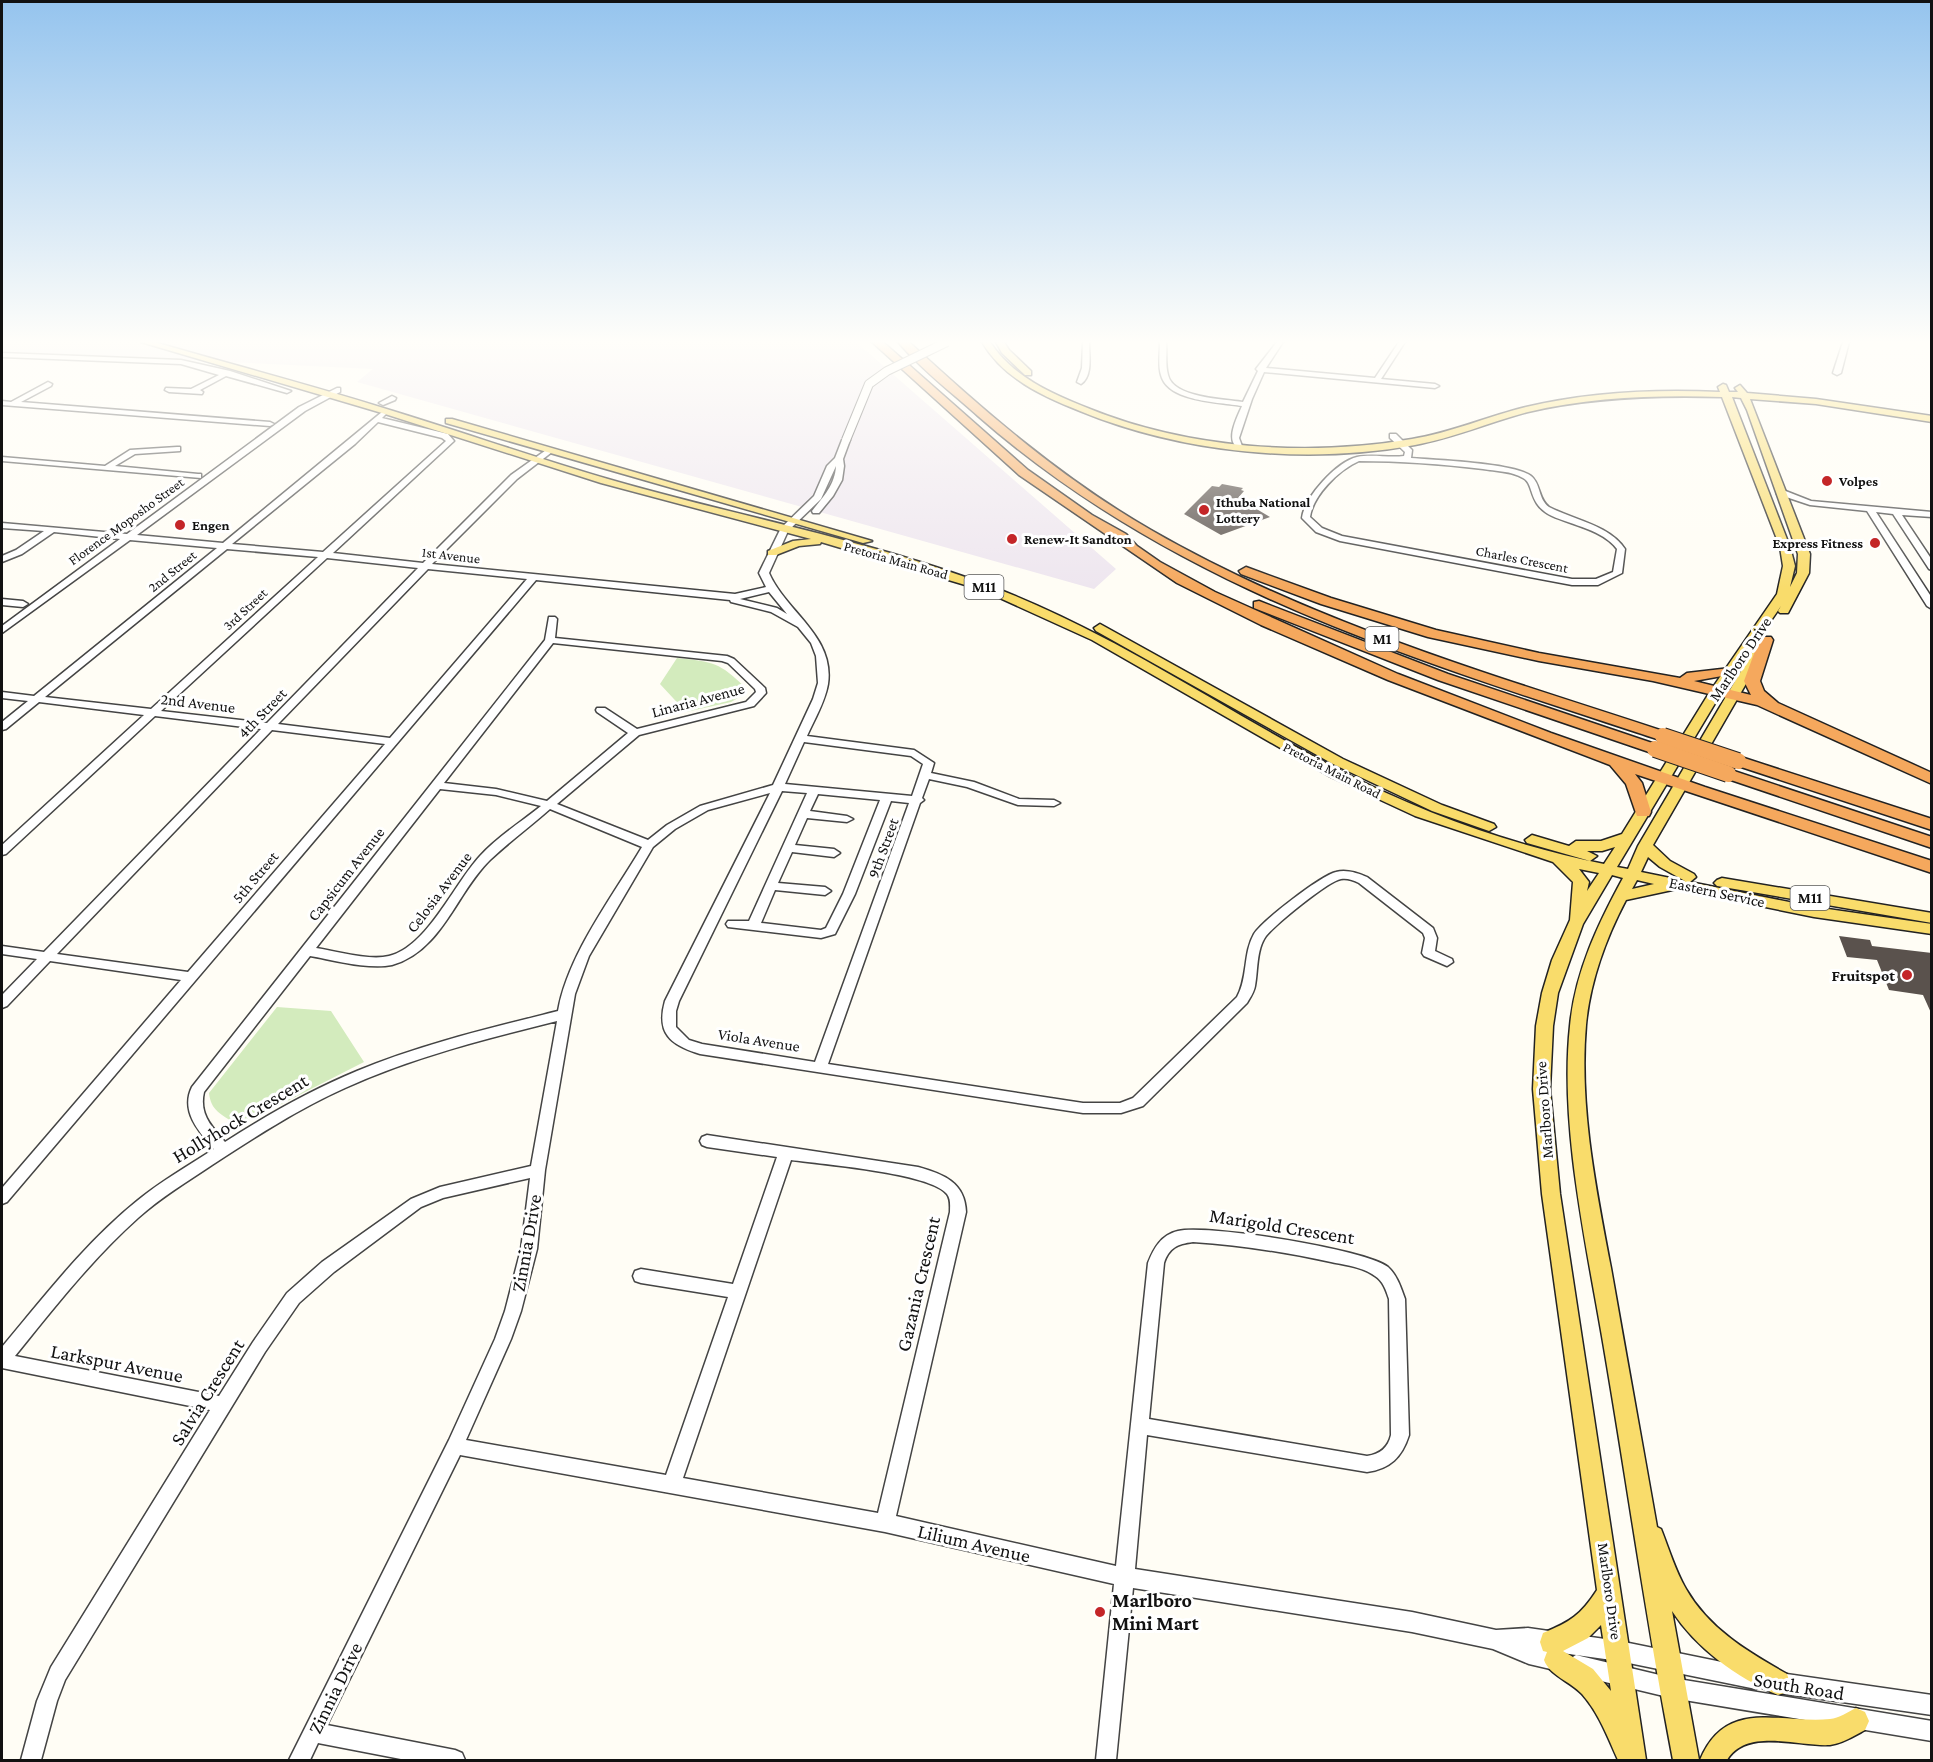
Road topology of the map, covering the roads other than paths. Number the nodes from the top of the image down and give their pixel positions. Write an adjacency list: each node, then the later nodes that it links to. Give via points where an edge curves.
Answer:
1 (270, 424): 27 (street, Florence Moposho Street)
2 (281, 424): 40 (street, Florence Moposho Street)
3 (365, 424): 42 (street, 2nd Street)
4 (419, 424): 44 (street, 3rd Street, via 450,441)
5 (433, 424): 22 (main road, Pretoria Main Road / M11)
6 (448, 424): 20 (main road, Pretoria Main Road / M11)
7 (852, 424): 36 (street, bridge, via 830,495)
8 (969, 424): 38 (highway, M1, via 1062,500)
9 (997, 424): 33 (highway, M1, via 1080,491)
10 (1127, 424): 18 (main road, via 1164,435)
11 (1155, 424): 18 (main road)
12 (1240, 424): 18 (street)
13 (1447, 424): 17 (main road)
14 (1467, 424): 17 (main road)
15 (1738, 424): 61 (main road, Marlboro Drive, via 1789,567 1783,594)
16 (1757, 424): 28 (main road, Marlboro Drive)
17 (1397, 440): 18 (main road, via 1304,449); 21 (street, Charles Crescent)
18 (1236, 442)
19 (177, 449): 26 (street, via 133,452)
20 (549, 450): 22 (street, 4th Street); 36 (main road, Pretoria Main Road / M11)
21 (1408, 452): 24 (street, via 1407,458); 25 (street, Charles Crescent)
22 (536, 458): 36 (main road, Pretoria Main Road / M11, via 616,484); 46 (street, 4th Street)
23 (2, 459): 26 (street)
24 (1394, 460): 25 (street, Charles Crescent); 25 (street, Charles Crescent, via 1358,459 1347,463 1307,507 1305,515 1319,530 1340,538 1572,582 1598,582 1617,573 1621,549 1616,542 1542,507 1528,476)
25 (1438, 463)
26 (107, 468): 27 (street)
27 (198, 476): 39 (street, Florence Moposho Street)
28 (1780, 492): 29 (street); 30 (main road, Marlboro Drive)
29 (1810, 503): 30 (street); 31 (street)
30 (1788, 509): 60 (main road, Marlboro Drive, via 1804,554 1803,573)
31 (1870, 509): 32 (street); 47 (street)
32 (1895, 511): 34 (street); 48 (street)
33 (1113, 512): 62 (highway, via 1130,516 1240,569 1386,620 1503,650); 74 (highway, M1, via 1184,554 1264,591)
34 (1932, 514)
35 (2, 525): 37 (street, 1st Avenue)
36 (792, 529): 41 (main road, Pretoria Main Road / M11); 43 (street); 93 (main road, Pretoria Main Road / M11, via 963,570 1038,599 1137,648 1338,764 1418,800)
37 (52, 530): 39 (street, 1st Avenue); 45 (street)
38 (1112, 532): 74 (highway, M1, via 1220,587 1344,640); 75 (highway, via 1164,569 1285,630 1437,695)
39 (116, 536): 40 (street, 1st Avenue); 53 (street, Florence Moposho Street)
40 (126, 538): 42 (street, 1st Avenue); 58 (street, Florence Moposho Street)
41 (840, 544): 43 (main road, via 797,543); 100 (main road, Pretoria Main Road / M11, via 949,574 1041,610 1096,637 1336,774 1420,813)
42 (223, 547): 44 (street, 1st Avenue); 65 (street, 2nd Street)
43 (772, 553): 50 (street, via 764,573)
44 (324, 555): 46 (street, 1st Avenue); 68 (street, 3rd Street)
45 (2, 559)
46 (426, 565): 49 (street, 1st Avenue); 70 (street, 4th Street)
47 (1907, 568): 48 (street); 54 (street)
48 (1932, 568)
49 (534, 577): 51 (street, 1st Avenue); 73 (street, 5th Street)
50 (771, 589): 51 (street, 1st Avenue, via 735,597); 57 (street, Viola Avenue)
51 (713, 596): 57 (street, via 762,606)
52 (2, 602): 53 (street)
53 (23, 604): 56 (street, Florence Moposho Street)
54 (1932, 606)
55 (552, 619): 59 (street)
56 (2, 620)
57 (807, 629): 72 (street, Viola Avenue, via 821,656 823,683)
58 (2, 630)
59 (550, 640): 71 (street, Linaria Avenue, via 724,658 760,688 757,699 750,704); 81 (street, Capsicum Avenue)
60 (1766, 640): 63 (main road, Marlboro Drive); 66 (highway, via 1752,681 1757,693)
61 (1734, 670): 62 (highway, via 1702,677); 63 (main road, Marlboro Drive)
62 (1653, 676): 63 (highway)
63 (1725, 692): 66 (highway); 78 (main road, Marlboro Drive); 80 (main road, Marlboro Drive)
64 (2, 695): 65 (street, 2nd Avenue)
65 (38, 698): 68 (street, 2nd Avenue); 69 (street, 2nd Street)
66 (1779, 709): 79 (highway)
67 (601, 710): 71 (street)
68 (152, 713): 70 (street, 2nd Avenue); 98 (street, 3rd Street)
69 (2, 727)
70 (269, 727): 73 (street, 2nd Avenue); 115 (street, 4th Street)
71 (634, 733): 87 (street, Linaria Avenue)
72 (800, 738): 77 (street, via 914,753 929,763); 82 (street, Viola Avenue)
73 (391, 741): 117 (street, 5th Street)
74 (1659, 742): 76 (highway, M1, bridge)
75 (1616, 763): 78 (highway); 88 (highway, via 1634,783)
76 (1733, 767): 91 (highway, M1); 94 (highway, M1)
77 (927, 775): 85 (street, 9th Street); 86 (street, via 970,784 1018,802)
78 (1663, 778): 80 (highway); 88 (main road, Marlboro Drive)
79 (1932, 778)
80 (1681, 784): 96 (main road, Marlboro Drive); 102 (highway)
81 (436, 785): 87 (street, via 496,792); 114 (street, Capsicum Avenue)
82 (778, 787): 83 (street); 95 (street, Zinnia Drive, via 704,808 670,827); 120 (street, Viola Avenue, via 672,1001 669,1029 678,1039 700,1048)
83 (814, 790): 84 (street); 89 (street)
84 (887, 797): 85 (street); 111 (street, via 831,931)
85 (918, 800): 120 (street, 9th Street)
86 (1054, 803)
87 (547, 804): 95 (street); 114 (street, Celosia Avenue, via 484,858 423,943 408,954 376,962)
88 (1643, 812): 92 (main road, Marlboro Drive)
89 (804, 814): 90 (street); 97 (street)
90 (847, 819)
91 (1932, 825)
92 (1628, 837): 93 (main road, via 1596,847); 101 (main road, Marlboro Drive)
93 (1540, 843): 101 (main road, Pretoria Main Road / M11)
94 (1932, 843)
95 (649, 845): 119 (street, Zinnia Drive, via 583,956)
96 (1645, 846): 103 (main road, Marlboro Drive); 104 (main road)
97 (789, 848): 99 (street); 105 (street)
98 (2, 850)
99 (834, 853)
100 (1554, 858): 101 (main road, Pretoria Main Road / M11); 110 (main road, via 1581,882)
101 (1612, 865): 103 (main road, Eastern Service / M11); 110 (main road, Marlboro Drive)
102 (1932, 867)
103 (1635, 869): 104 (main road, Eastern Service / M11); 107 (main road, Marlboro Drive)
104 (1694, 883): 107 (main road); 108 (main road, Eastern Service / M11); 112 (main road, Eastern Service / M11, via 1814,912)
105 (771, 886): 106 (street); 111 (street)
106 (825, 891)
107 (1620, 897): 133 (main road, Marlboro Drive, via 1604,927 1583,993 1576,1092 1589,1200)
108 (1932, 918)
109 (732, 924): 111 (street)
110 (1575, 924): 136 (main road, Marlboro Drive, via 1547,1000 1540,1079 1551,1194)
111 (753, 926)
112 (1932, 929)
113 (2, 950): 115 (street)
114 (305, 951): 122 (street, Capsicum Avenue, via 197,1091 195,1116)
115 (48, 956): 117 (street); 118 (street, 4th Street)
116 (1447, 962): 120 (street, Viola Avenue, via 1428,953 1431,938 1426,929 1363,880 1339,875 1296,903 1260,935 1242,1000 1138,1101 1121,1108 1083,1108)
117 (192, 977): 125 (street, 5th Street)
118 (2, 1003)
119 (562, 1015): 122 (street, Hollyhock Crescent, via 385,1065 291,1109); 124 (street, Zinnia Drive)
120 (820, 1068)
121 (707, 1141): 123 (street, Gazania Crescent)
122 (223, 1150): 128 (street, Hollyhock Crescent, via 130,1215)
123 (786, 1153): 127 (street); 134 (street, Gazania Crescent, via 918,1173 947,1184 958,1197 958,1212)
124 (538, 1170): 129 (street, Salvia Crescent, via 426,1198 309,1282 293,1298); 131 (street, Zinnia Drive, via 529,1249 513,1311)
125 (2, 1198)
126 (641, 1276): 127 (street)
127 (739, 1292): 132 (street)
128 (2, 1360): 129 (street, Larkspur Avenue)
129 (224, 1405): 147 (street, Salvia Crescent, via 58,1674 38,1729)
130 (1140, 1426): 130 (street, Marigold Crescent, via 1156,1263 1171,1240 1194,1234 1351,1259 1376,1268 1389,1278 1396,1299 1401,1435 1398,1446 1384,1460 1367,1464); 135 (street, Marigold Crescent)
131 (455, 1446): 132 (street, Lilium Avenue); 146 (street, Zinnia Drive)
132 (672, 1483): 134 (street, Lilium Avenue)
133 (1642, 1509): 139 (main road, Marlboro Drive); 141 (main road, via 1673,1589 1692,1618 1729,1654)
134 (885, 1523): 135 (street, Lilium Avenue)
135 (1125, 1577): 137 (street, Lilium Avenue, via 1336,1608 1494,1639 1529,1654); 150 (street, Marigold Crescent)
136 (1610, 1590): 137 (main road, via 1580,1631); 138 (main road, Marlboro Drive)
137 (1554, 1651): 138 (street, Lilium Avenue); 140 (street, Lilium Avenue); 151 (main road, via 1589,1684 1608,1710)
138 (1618, 1651): 139 (street, South Road); 140 (main road, Marlboro Drive)
139 (1667, 1662): 141 (street, South Road); 142 (main road, Marlboro Drive)
140 (1622, 1676): 142 (street, South Road); 151 (main road, Marlboro Drive)
141 (1778, 1683): 143 (street, South Road)
142 (1672, 1688): 144 (street, South Road); 152 (main road, Marlboro Drive)
143 (1932, 1705)
144 (1856, 1720): 145 (street, South Road); 153 (main road, via 1831,1732 1748,1731 1726,1742)
145 (1932, 1731)
146 (313, 1732): 148 (street, Zinnia Drive); 149 (street)
147 (32, 1761)
148 (299, 1761)
149 (455, 1761)
150 (1106, 1761)
151 (1632, 1761)
152 (1686, 1761)
153 (1713, 1761)

